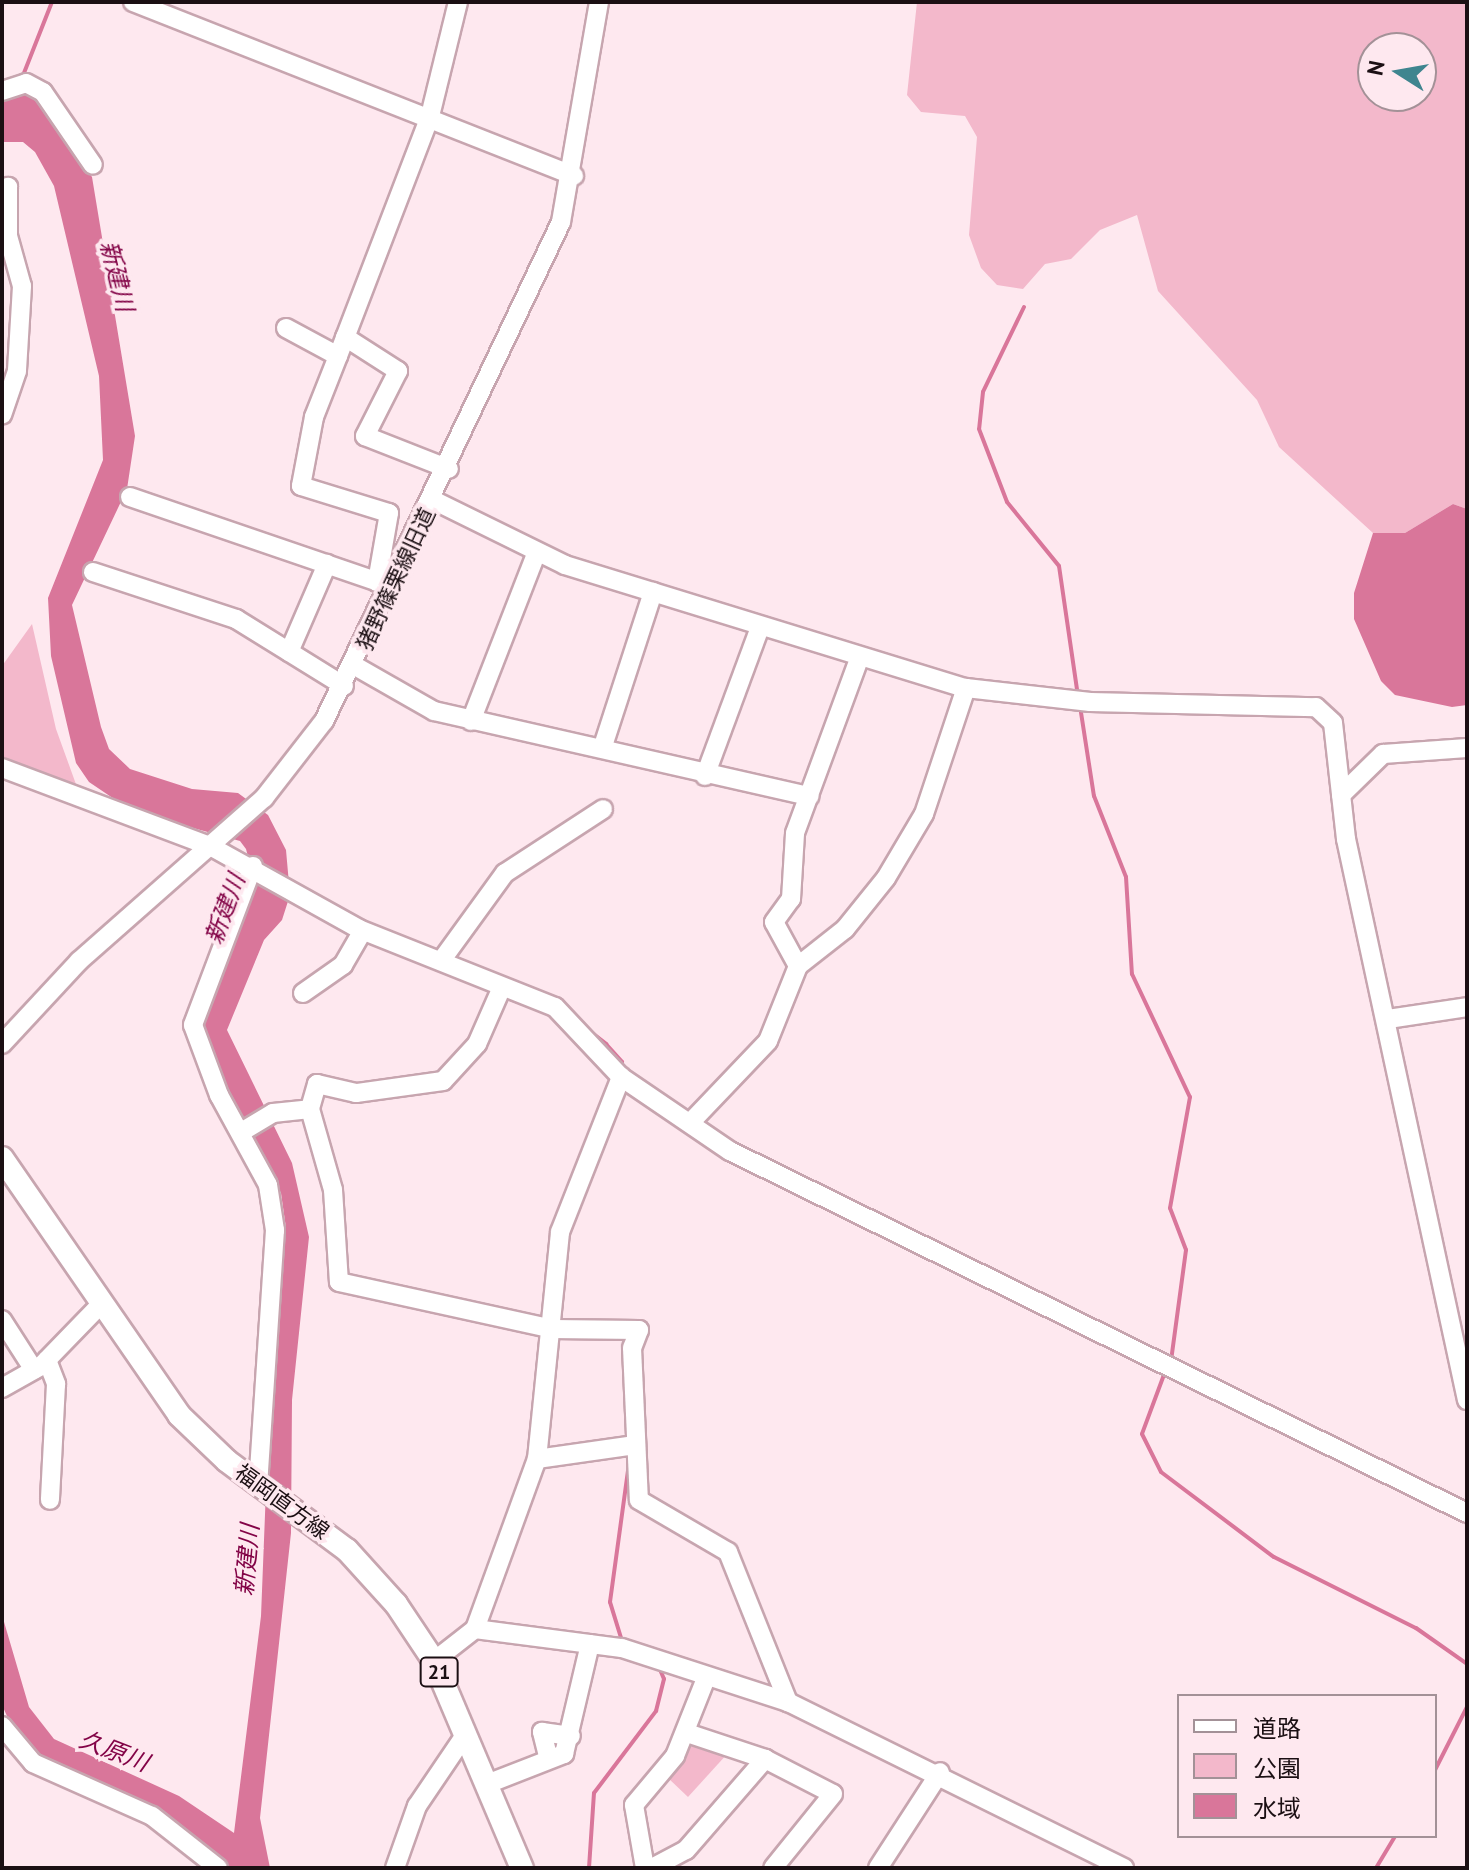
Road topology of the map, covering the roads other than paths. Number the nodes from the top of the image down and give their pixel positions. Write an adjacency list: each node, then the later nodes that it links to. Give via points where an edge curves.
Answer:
1 (133, 2): 5 (street)
2 (458, 2): 5 (street)
3 (599, 2): 7 (street, 猪野篠栗線旧道)
4 (2, 91): 6 (street, via 26,83 43,92)
5 (430, 116): 7 (street); 10 (street)
6 (93, 165)
7 (574, 176): 13 (street, 猪野篠栗線旧道, via 530,300)
8 (2, 190): 12 (street, via 8,187 8,236 22,286 17,371)
9 (286, 328): 11 (street)
10 (345, 337): 11 (street); 13 (street, via 398,371 365,436)
11 (338, 356): 19 (street, via 314,417 301,486 389,513)
12 (2, 415)
13 (449, 469): 15 (street, 猪野篠栗線旧道)
14 (130, 497): 17 (street)
15 (433, 500): 16 (street); 19 (street, 猪野篠栗線旧道)
16 (536, 554): 20 (street); 27 (street)
17 (327, 564): 19 (street); 22 (street)
18 (93, 572): 22 (street, via 236,619)
19 (385, 584): 24 (street, 猪野篠栗線旧道)
20 (653, 592): 21 (street); 28 (street)
21 (760, 627): 23 (street); 31 (street)
22 (289, 652): 25 (street)
23 (859, 659): 26 (street); 33 (street)
24 (355, 666): 25 (street, 猪野篠栗線旧道); 27 (street, via 434,711)
25 (344, 686): 35 (street, 猪野篠栗線旧道, via 264,798)
26 (966, 688): 32 (street, via 1090,702 1316,707 1333,723); 39 (street, via 924,814 886,878 845,929)
27 (471, 721): 28 (street)
28 (603, 746): 31 (street)
29 (1467, 748): 32 (street, via 1383,754)
30 (2, 768): 35 (street)
31 (705, 776): 33 (street)
32 (1341, 795): 43 (street)
33 (809, 796): 39 (street, via 795,833 791,899 774,922)
34 (603, 809): 38 (street, via 505,873)
35 (210, 846): 36 (street); 44 (street, 猪野篠栗線旧道, via 79,961)
36 (253, 866): 37 (street); 48 (street, via 193,1025 202,1059)
37 (363, 931): 38 (street); 41 (street, via 343,965)
38 (441, 961): 40 (street)
39 (798, 966): 47 (street, via 768,1041)
40 (502, 987): 45 (street, via 560,1010); 46 (street, via 477,1044 443,1081 356,1093 317,1084)
41 (303, 993)
42 (1467, 1007): 43 (street)
43 (1388, 1019): 55 (street)
44 (2, 1044)
45 (621, 1077): 47 (street); 52 (street, via 560,1232)
46 (310, 1109): 48 (street, via 273,1113); 52 (street, via 333,1190 339,1282)
47 (690, 1123): 60 (street, via 765,1169)
48 (243, 1131): 58 (street, via 268,1185 277,1250)
49 (2, 1158): 50 (main road, 福岡直方線 / 21)
50 (101, 1304): 53 (street); 58 (main road, 福岡直方線 / 21, via 179,1415)
51 (2, 1320): 53 (street)
52 (552, 1329): 56 (street, via 639,1330 632,1348); 57 (street)
53 (41, 1365): 54 (street); 59 (street, via 56,1384)
54 (2, 1388)
55 (1467, 1400)
56 (635, 1445): 57 (street); 65 (street, via 639,1500 728,1552)
57 (537, 1459): 61 (street)
58 (258, 1484): 63 (main road, 福岡直方線 / 21, via 375,1580)
59 (50, 1500)
60 (1467, 1513)
61 (475, 1629): 62 (street); 63 (street)
62 (590, 1644): 64 (street); 71 (street, via 564,1754)
63 (434, 1661): 68 (main road, 福岡直方線 / 21)
64 (706, 1678): 65 (street); 67 (street)
65 (788, 1702): 70 (street)
66 (2, 1726): 73 (street, via 33,1763 152,1816)
67 (687, 1733): 69 (street); 76 (street, via 634,1805)
68 (465, 1735): 71 (main road, 福岡直方線 / 21); 74 (street, via 417,1806)
69 (765, 1759): 77 (street, via 686,1850); 78 (street, via 833,1794)
70 (940, 1772): 72 (street); 79 (street)
71 (487, 1784): 75 (main road, 福岡直方線 / 21)
72 (1115, 1866)
73 (218, 1868)
74 (395, 1868)
75 (522, 1868)
76 (645, 1868)
77 (652, 1868)
78 (773, 1868)
79 (878, 1868)

